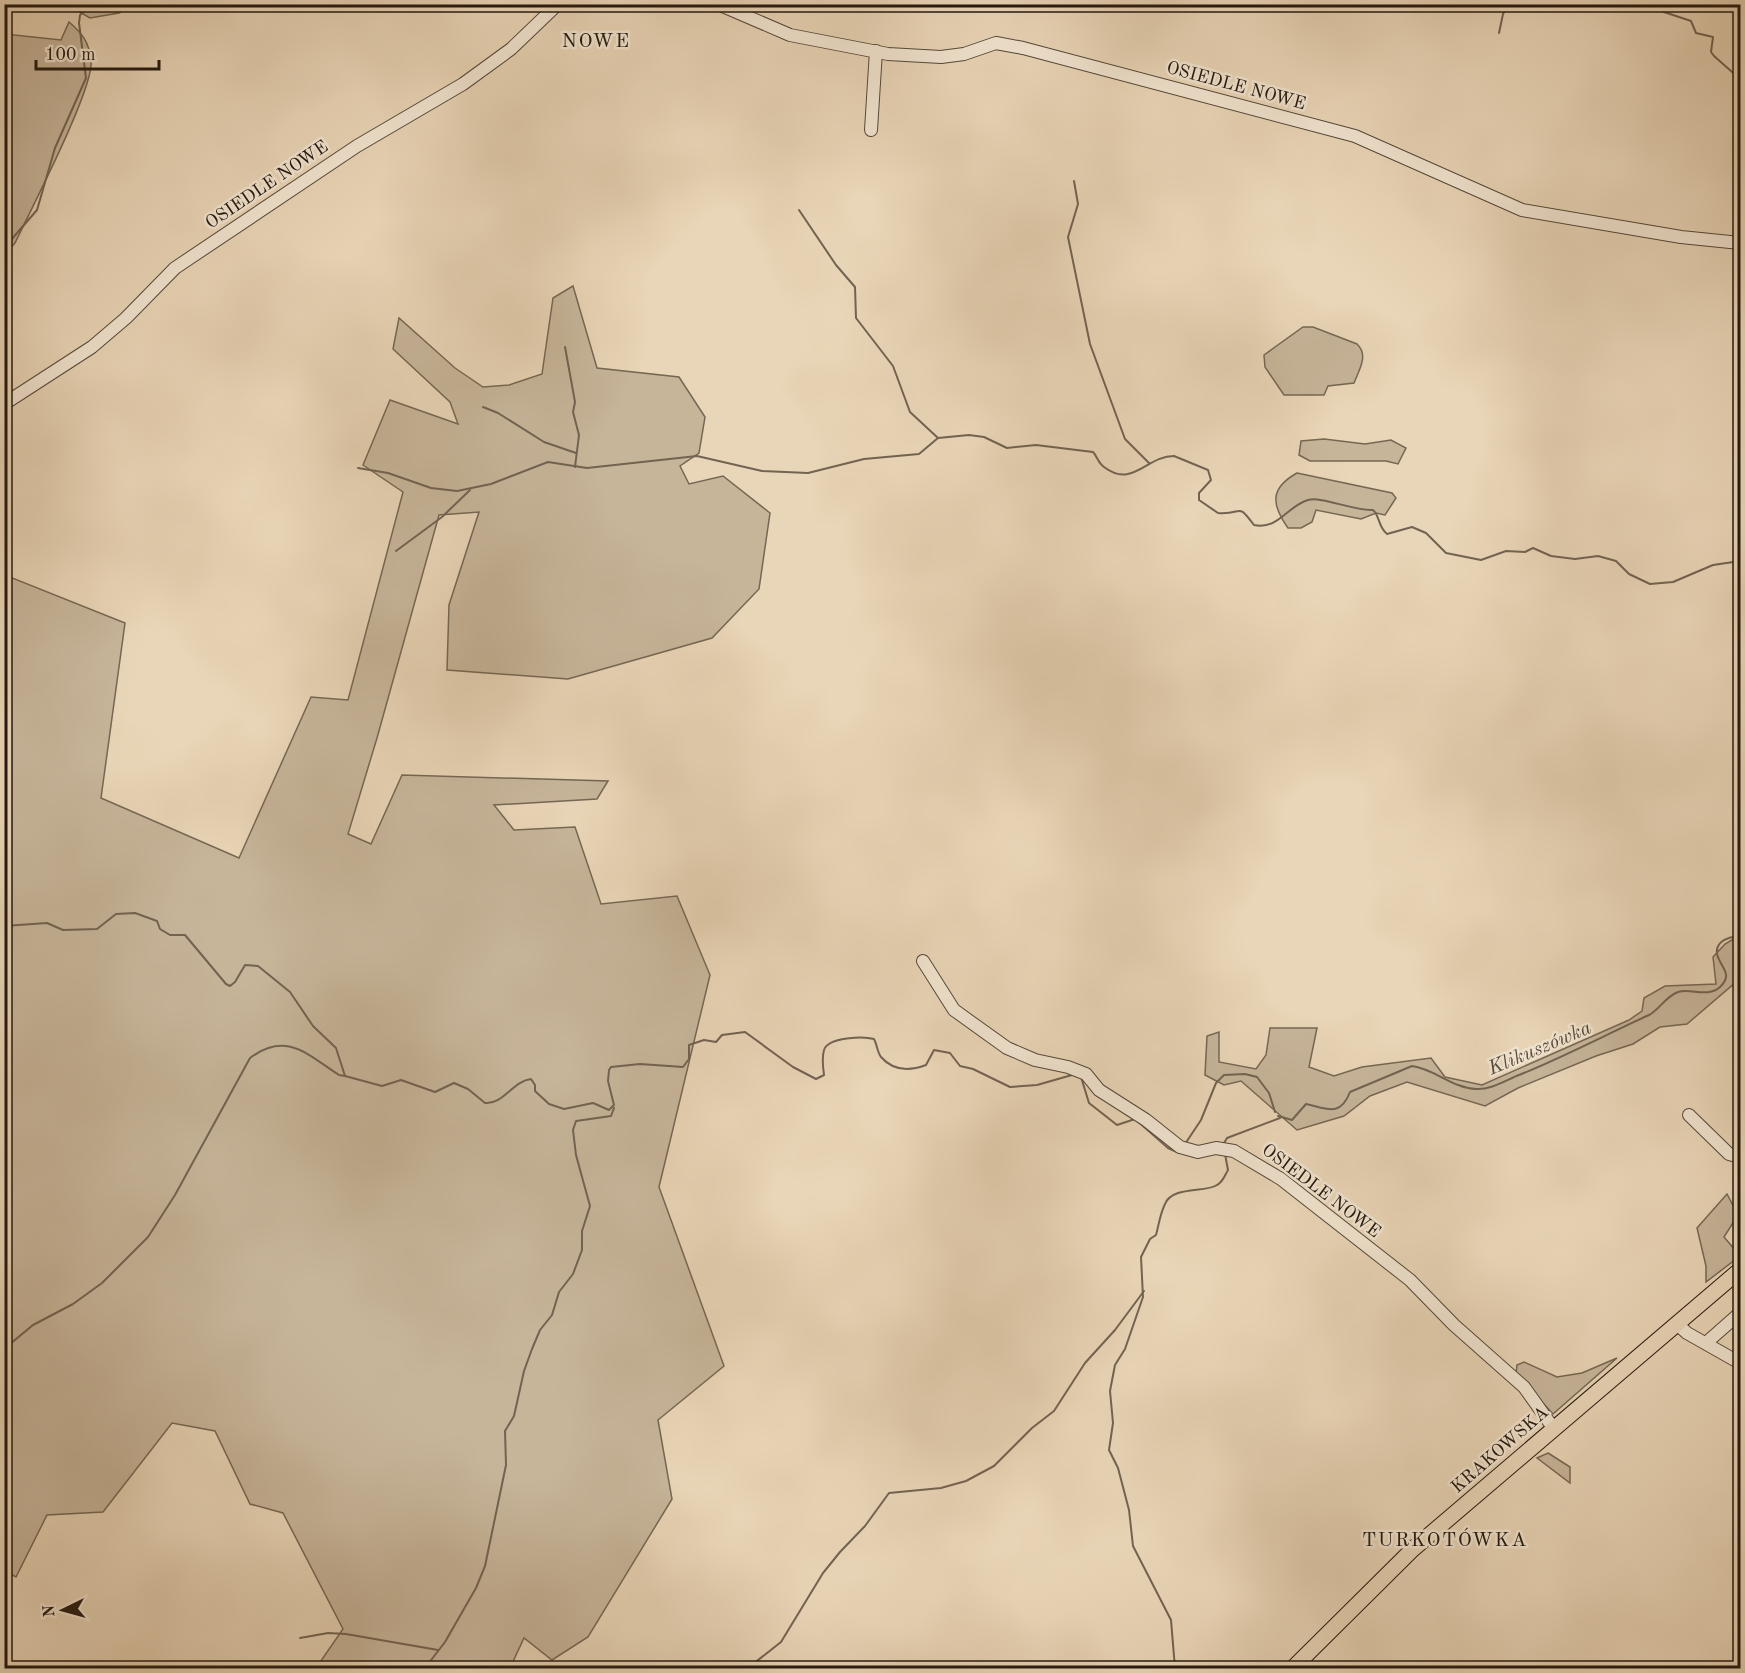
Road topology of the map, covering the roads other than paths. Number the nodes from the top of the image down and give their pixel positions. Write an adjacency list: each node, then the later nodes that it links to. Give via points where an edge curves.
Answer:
1 (558, 4): 6 (street, OSIEDLE NOWE, via 511,49 463,84 357,146 175,268 92,347)
2 (718, 4): 3 (street, OSIEDLE NOWE, via 779,31)
3 (876, 51): 4 (street); 5 (street, OSIEDLE NOWE, via 930,57 964,54 996,43 1023,48 1355,136 1522,210)
4 (871, 130)
5 (1740, 243)
6 (4, 404)
7 (923, 961): 15 (street, OSIEDLE NOWE, via 954,1010 1007,1048 1086,1074 1099,1090 1180,1147 1198,1152 1224,1148 1242,1154 1281,1179 1410,1280 1524,1388)
8 (1689, 1115): 9 (street, via 1729,1154)
9 (1740, 1157)
10 (1740, 1270): 12 (main road, KRAKOWSKA)
11 (1740, 1313): 13 (street)
12 (1677, 1324): 13 (street); 15 (main road, KRAKOWSKA)
13 (1706, 1342): 14 (street)
14 (1740, 1363)
15 (1554, 1429): 16 (main road, KRAKOWSKA, via 1385,1575)
16 (1293, 1668)

